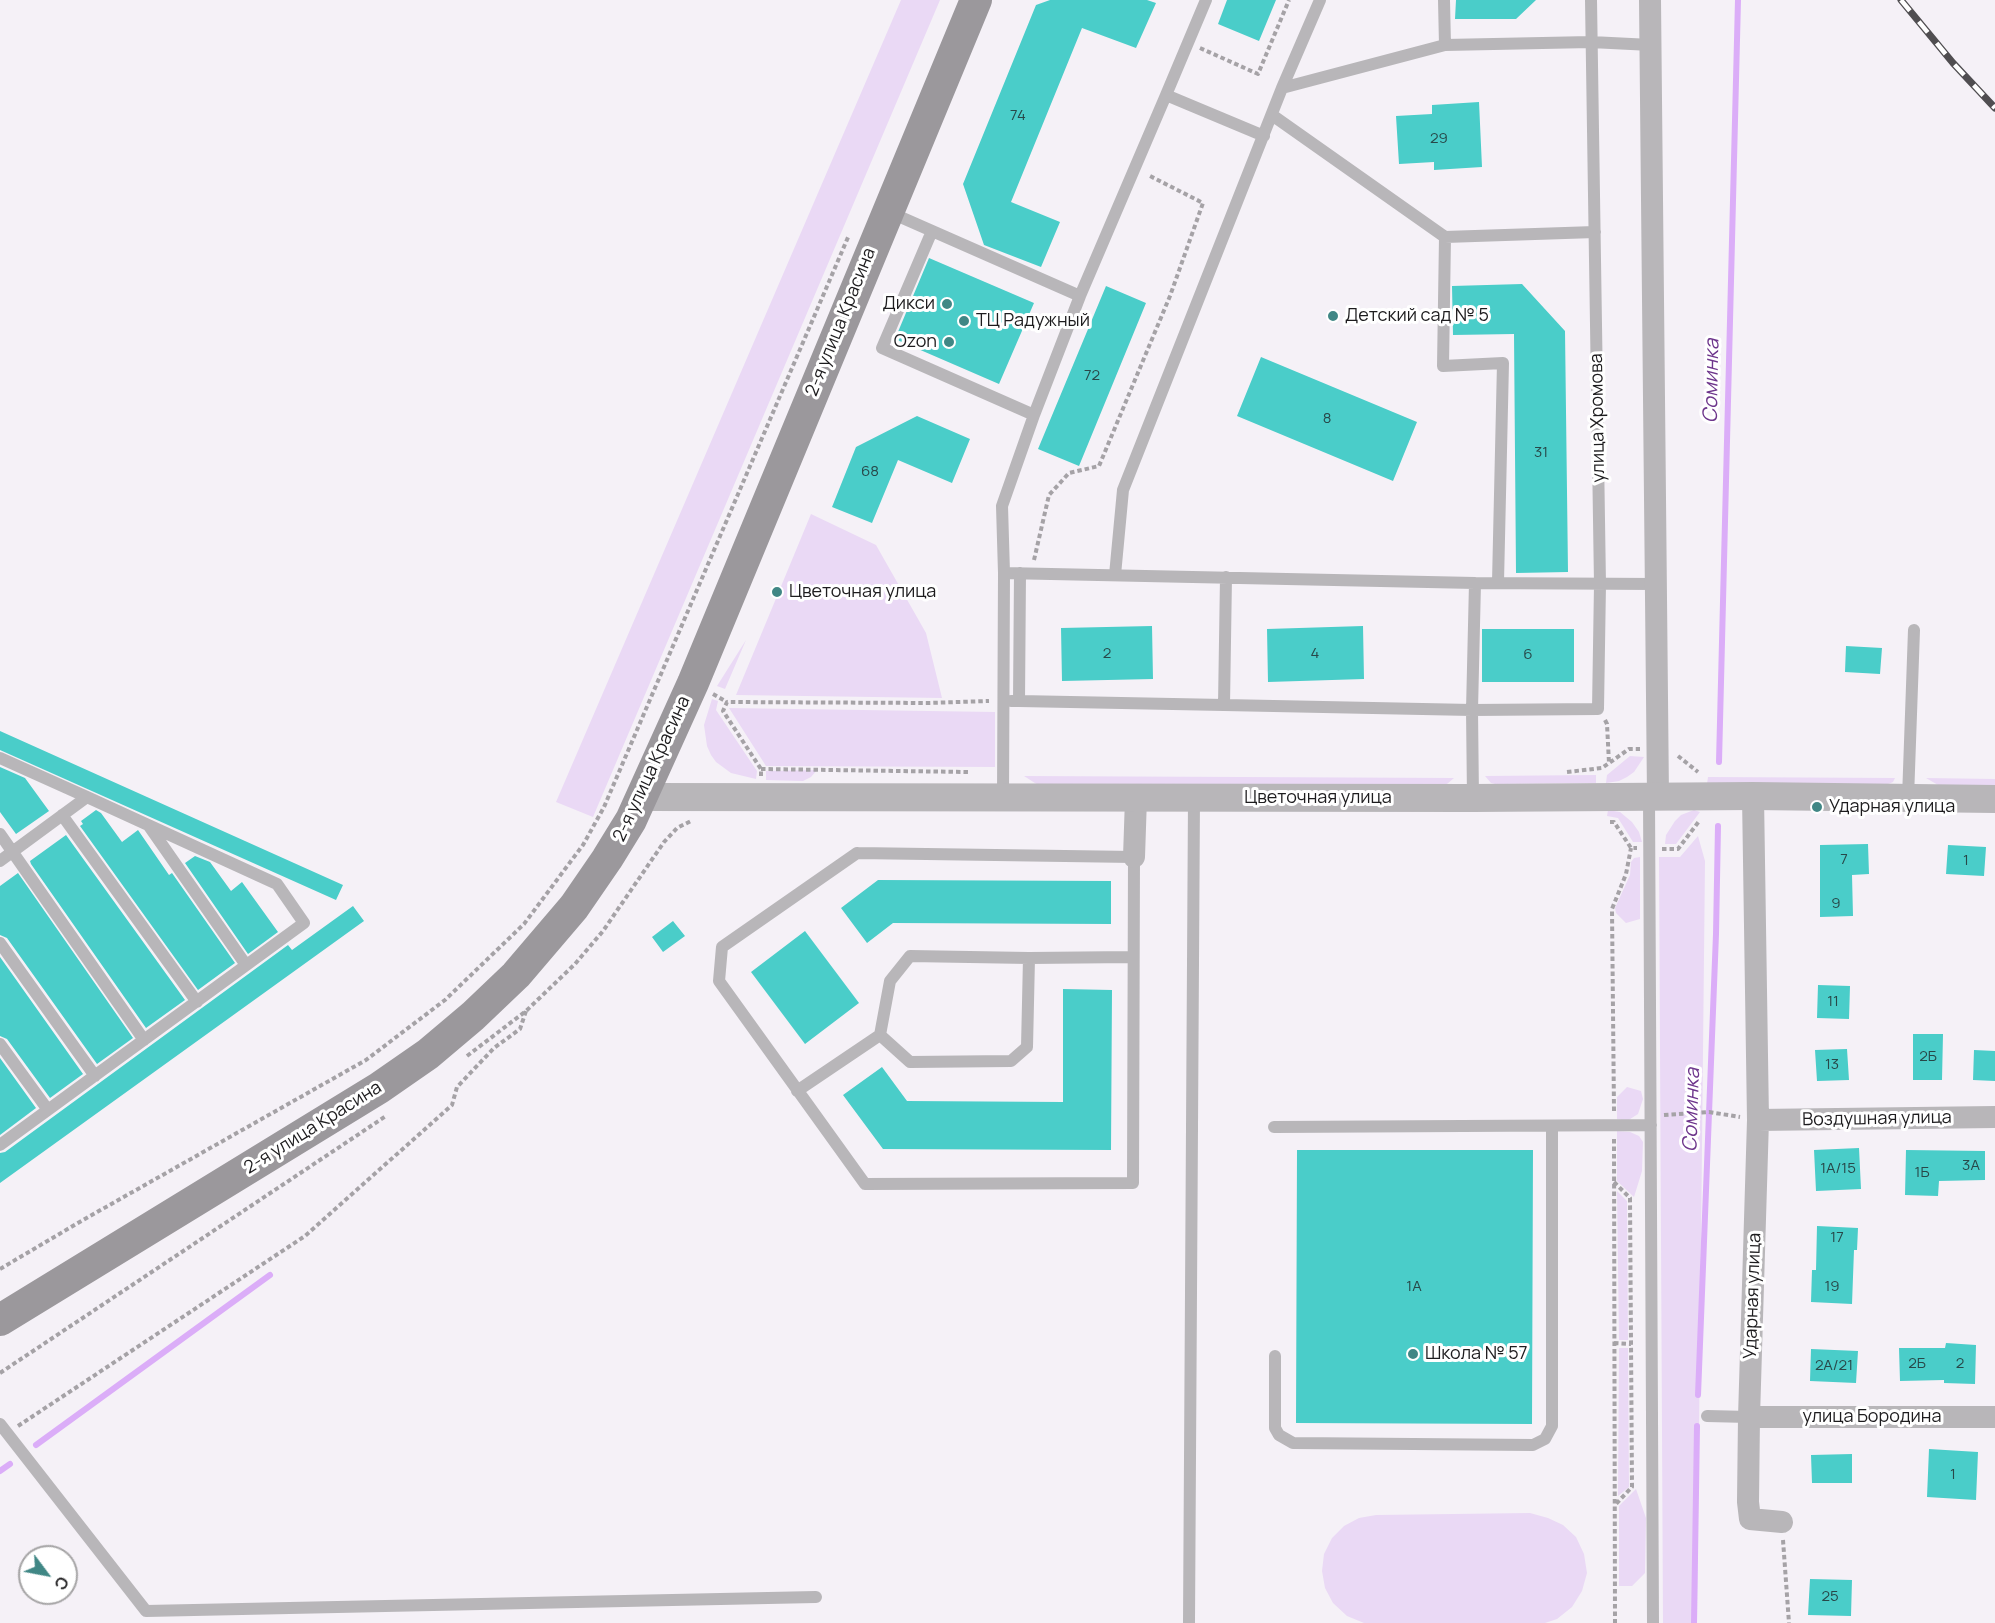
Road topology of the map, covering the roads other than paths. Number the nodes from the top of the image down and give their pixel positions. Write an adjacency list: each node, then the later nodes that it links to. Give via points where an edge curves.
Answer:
1 (976, 0): 14 (main road, 2-я улица Красина)
2 (1206, 0): 11 (lane)
3 (1320, 0): 10 (lane)
4 (1444, 0): 8 (lane)
5 (1591, 0): 7 (lane, улица Хромова)
6 (1650, 0): 9 (street)
7 (1591, 42): 8 (lane); 9 (lane); 16 (lane, улица Хромова)
8 (1445, 45): 10 (lane)
9 (1651, 45): 27 (street)
10 (1282, 88): 12 (lane)
11 (1166, 95): 13 (lane); 18 (lane)
12 (1272, 115): 13 (lane); 17 (lane)
13 (1264, 136): 22 (lane, via 1123,490)
14 (886, 212): 15 (lane); 38 (main road, 2-я улица Красина, via 693,682)
15 (932, 231): 18 (lane); 19 (lane, via 882,348)
16 (1594, 232): 17 (lane); 26 (lane, улица Хромова)
17 (1445, 237): 24 (lane, via 1443,366 1503,363)
18 (1080, 296): 19 (lane)
19 (1034, 415): 20 (lane, via 1002,506)
20 (1004, 573): 21 (lane); 29 (lane)
21 (1025, 573): 22 (lane); 30 (lane)
22 (1115, 575): 23 (lane)
23 (1226, 577): 25 (lane); 31 (lane)
24 (1498, 582): 25 (lane); 26 (lane)
25 (1474, 583): 32 (lane)
26 (1600, 584): 27 (lane); 32 (lane, улица Хромова, via 1598,709)
27 (1656, 584): 36 (street, via 1658,749)
28 (1914, 630): 42 (lane)
29 (1004, 701): 30 (lane); 34 (lane)
30 (1020, 701): 31 (lane)
31 (1224, 705): 32 (lane)
32 (1472, 710): 41 (lane)
33 (0, 758): 35 (lane)
34 (1003, 784): 38 (street, Цветочная улица, via 760,797); 39 (street, Цветочная улица)
35 (87, 796): 44 (lane); 45 (lane)
36 (1653, 796): 37 (street, Цветочная улица); 41 (street, Цветочная улица); 62 (lane)
37 (1753, 796): 42 (street, Цветочная улица); 63 (street, Ударная улица)
38 (641, 797): 67 (main road, 2-я улица Красина, via 608,859 556,930 516,975 451,1036 379,1088)
39 (1136, 798): 40 (street, Цветочная улица); 48 (street)
40 (1194, 798): 41 (street, Цветочная улица); 75 (lane)
41 (1473, 798)
42 (1908, 798): 43 (street, Цветочная улица)
43 (1995, 799)
44 (62, 815): 47 (lane); 54 (lane)
45 (147, 824): 53 (lane); 53 (lane, via 277,884 304,923)
46 (0, 834): 47 (lane)
47 (12, 852): 49 (lane); 56 (lane)
48 (1134, 857): 51 (lane); 59 (lane, via 857,853 828,873 722,947 719,981)
49 (0, 861)
50 (0, 943): 58 (lane)
51 (1133, 957): 52 (lane); 59 (lane, via 1133,1184 865,1184)
52 (1029, 958): 55 (lane, via 910,956 890,981); 55 (lane, via 1027,1047 1011,1061 910,1062)
53 (246, 965): 54 (lane)
54 (197, 1002): 56 (lane)
55 (880, 1035): 59 (lane)
56 (144, 1040): 58 (lane)
57 (0, 1044): 60 (lane)
58 (95, 1076): 60 (lane)
59 (797, 1091)
60 (48, 1110): 66 (lane)
61 (1995, 1118): 63 (street, Воздушная улица)
62 (1651, 1120): 64 (lane, via 1614,1125); 76 (lane)
63 (1758, 1120): 70 (street, Ударная улица)
64 (1552, 1125): 65 (lane); 68 (lane, via 1552,1426 1545,1439 1533,1445 1293,1443 1275,1428)
65 (1274, 1127)
66 (0, 1145)
67 (0, 1320)
68 (1275, 1356)
69 (1707, 1416): 70 (lane)
70 (1749, 1417): 71 (street, улица Бородина); 73 (street, Ударная улица, via 1750,1519)
71 (1995, 1417)
72 (3, 1429): 74 (lane, via 147,1611)
73 (1782, 1522)
74 (816, 1597)
75 (1189, 1623)
76 (1653, 1623)

